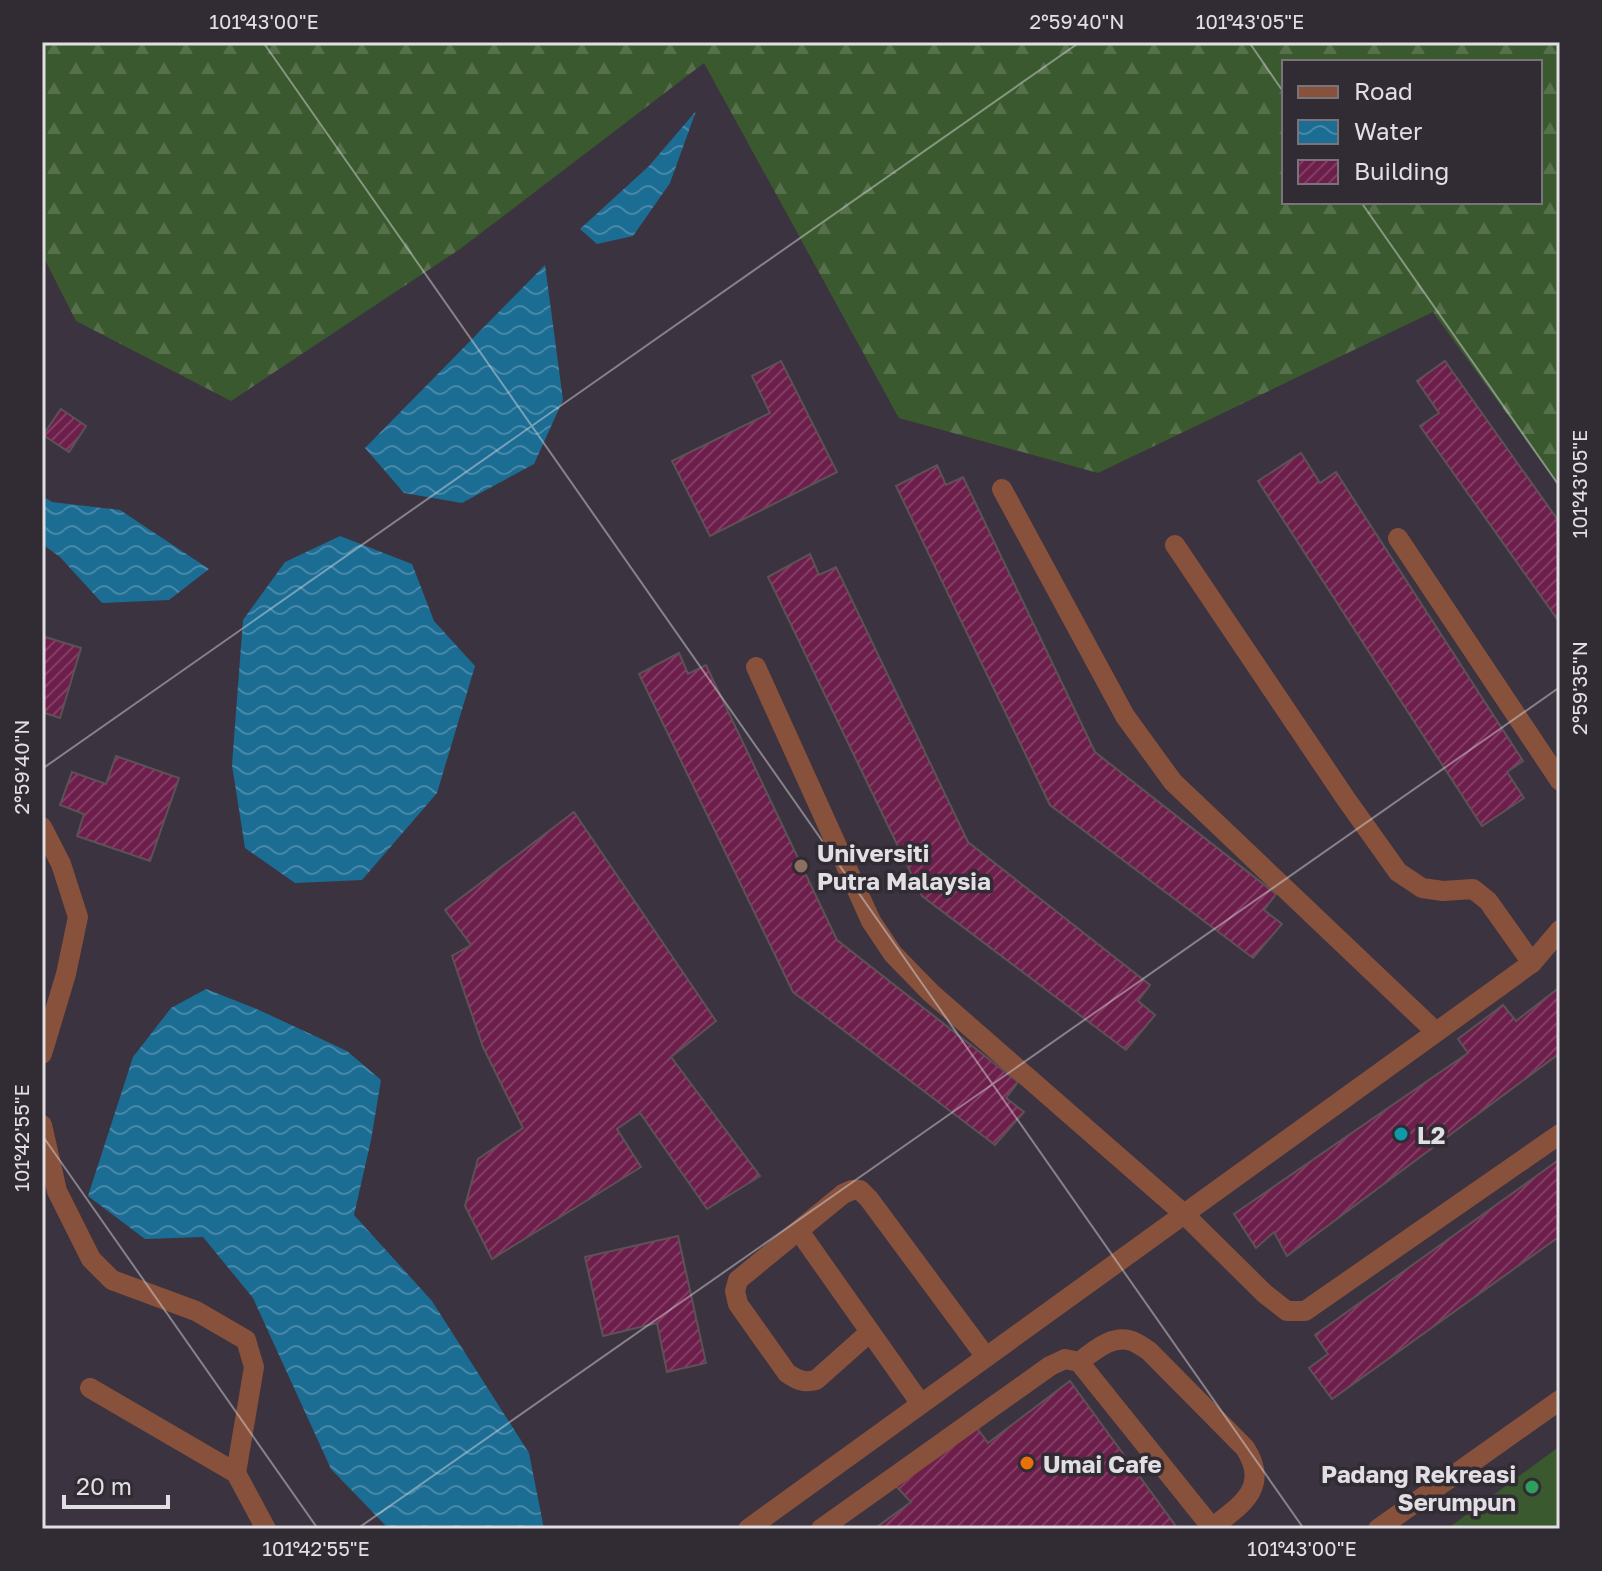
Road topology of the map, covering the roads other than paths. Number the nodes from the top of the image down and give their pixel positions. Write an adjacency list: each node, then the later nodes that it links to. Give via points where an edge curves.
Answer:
1 (1002, 489): 9 (street, via 1125,716 1173,782)
2 (1398, 538): 5 (street)
3 (1175, 545): 8 (street, via 1398,872 1422,888 1473,889 1488,901)
4 (756, 667): 13 (street, via 871,921 893,954)
5 (1560, 781)
6 (42, 827): 10 (street, via 78,917)
7 (1560, 930): 8 (street)
8 (1532, 963): 9 (street)
9 (1436, 1032): 13 (street)
10 (42, 1054)
11 (42, 1125): 21 (street, via 57,1191 91,1259 112,1280 196,1311 246,1340 254,1367)
12 (1560, 1134): 13 (street, via 1305,1311 1287,1311 1264,1293)
13 (1184, 1214): 16 (street)
14 (799, 1231): 15 (street); 15 (street, via 738,1280 738,1304 787,1373 806,1382 816,1380); 16 (street, via 843,1194 860,1190)
15 (870, 1332): 20 (street)
16 (986, 1357): 20 (street)
17 (1079, 1362): 22 (street); 22 (street, via 1115,1340 1131,1341 1149,1351 1245,1448 1254,1463 1249,1497); 25 (street, via 1065,1359 1050,1366)
18 (90, 1388): 21 (street)
19 (1560, 1400): 26 (street)
20 (921, 1404): 24 (street)
21 (236, 1473): 23 (street)
22 (1212, 1528)
23 (266, 1529)
24 (748, 1529)
25 (821, 1529)
26 (1378, 1529)

